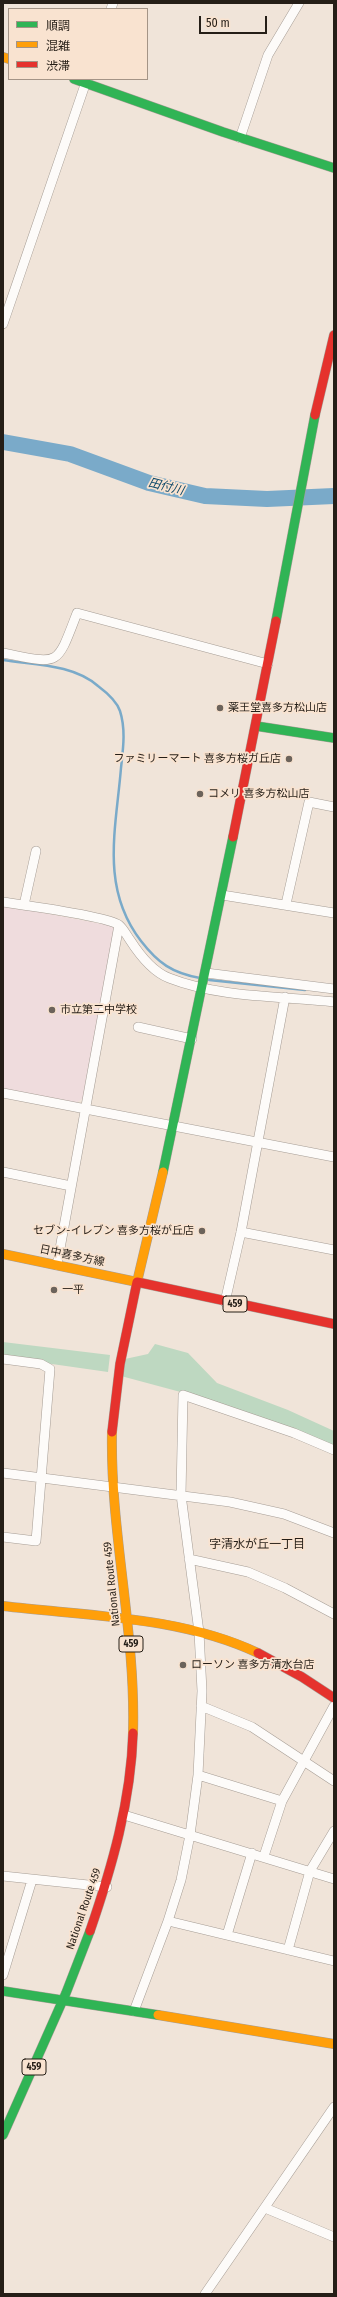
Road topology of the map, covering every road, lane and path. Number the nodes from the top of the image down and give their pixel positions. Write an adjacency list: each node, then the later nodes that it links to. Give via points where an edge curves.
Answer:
1 (299, 3): 3 (street, via 268,55)
2 (86, 81): 3 (main road); 5 (street)
3 (240, 138): 4 (main road)
4 (334, 168)
5 (3, 324)
6 (334, 335): 8 (main road, National Route 459, via 323,377)
7 (3, 653): 8 (street, via 44,661 54,659 64,648 77,613)
8 (268, 664): 9 (main road, National Route 459)
9 (256, 726): 10 (main road); 13 (main road, National Route 459)
10 (334, 738)
11 (334, 807): 15 (street, via 309,802)
12 (36, 851): 16 (street)
13 (222, 895): 15 (street); 19 (main road, National Route 459)
14 (3, 902): 16 (street)
15 (286, 904): 17 (street)
16 (24, 906): 18 (street)
17 (334, 913)
18 (119, 925): 20 (street, via 136,950 162,975); 27 (street)
19 (206, 973): 20 (main road, National Route 459); 21 (street)
20 (202, 988): 22 (street); 25 (main road, National Route 459)
21 (334, 989)
22 (285, 997): 23 (street); 29 (street)
23 (334, 1002)
24 (138, 1027): 25 (street)
25 (192, 1039): 28 (main road, National Route 459)
26 (3, 1093): 27 (street)
27 (85, 1110): 28 (street); 32 (street)
28 (174, 1126): 29 (street); 37 (main road, National Route 459)
29 (257, 1142): 30 (street); 33 (street)
30 (334, 1157)
31 (3, 1172): 32 (street)
32 (71, 1186): 36 (street)
33 (241, 1232): 34 (street); 38 (street)
34 (334, 1250)
35 (3, 1254): 36 (main road, 日中喜多方線)
36 (57, 1265): 37 (main road, 日中喜多方線)
37 (137, 1282): 38 (main road, 459); 44 (main road, National Route 459 / 459, via 119,1367 114,1408)
38 (225, 1302): 39 (main road, 459)
39 (334, 1324)
40 (3, 1359): 43 (street, via 42,1364 50,1369)
41 (334, 1450): 45 (street, via 294,1433 183,1395)
42 (3, 1473): 43 (street)
43 (41, 1478): 44 (street); 47 (street, via 36,1541)
44 (114, 1486): 45 (street); 51 (main road, National Route 459 / 459)
45 (181, 1495): 46 (street, via 284,1514); 48 (street)
46 (334, 1533)
47 (3, 1537)
48 (189, 1560): 50 (street, via 248,1572); 52 (street)
49 (3, 1606): 51 (main road)
50 (334, 1614)
51 (128, 1621): 52 (main road); 60 (main road, National Route 459 / 459, via 134,1743)
52 (199, 1632): 53 (main road, via 238,1644 276,1660); 54 (street)
53 (334, 1698)
54 (201, 1706): 56 (street, via 252,1726); 57 (street)
55 (334, 1706): 56 (street)
56 (305, 1760): 58 (street); 59 (street)
57 (198, 1775): 59 (street); 62 (street)
58 (334, 1781)
59 (282, 1800): 64 (street)
60 (124, 1815): 62 (street); 69 (main road, National Route 459 / 459)
61 (334, 1831): 65 (street)
62 (190, 1835): 63 (street); 70 (street, via 181,1880)
63 (252, 1853): 64 (street); 71 (street)
64 (264, 1856): 65 (street)
65 (310, 1871): 67 (street); 72 (street)
66 (3, 1876): 68 (street)
67 (334, 1879)
68 (32, 1880): 69 (street); 74 (street)
69 (106, 1887): 76 (main road, National Route 459 / 459)
70 (168, 1921): 71 (street); 77 (street)
71 (227, 1935): 72 (street)
72 (288, 1950): 73 (street)
73 (334, 1961)
74 (3, 1975)
75 (3, 1991): 76 (main road)
76 (64, 1999): 77 (main road); 80 (main road, National Route 459 / 459)
77 (134, 2011): 78 (main road)
78 (334, 2044)
79 (334, 2107): 81 (street)
80 (3, 2135)
81 (265, 2208): 82 (street); 83 (street)
82 (334, 2237)
83 (205, 2294)

